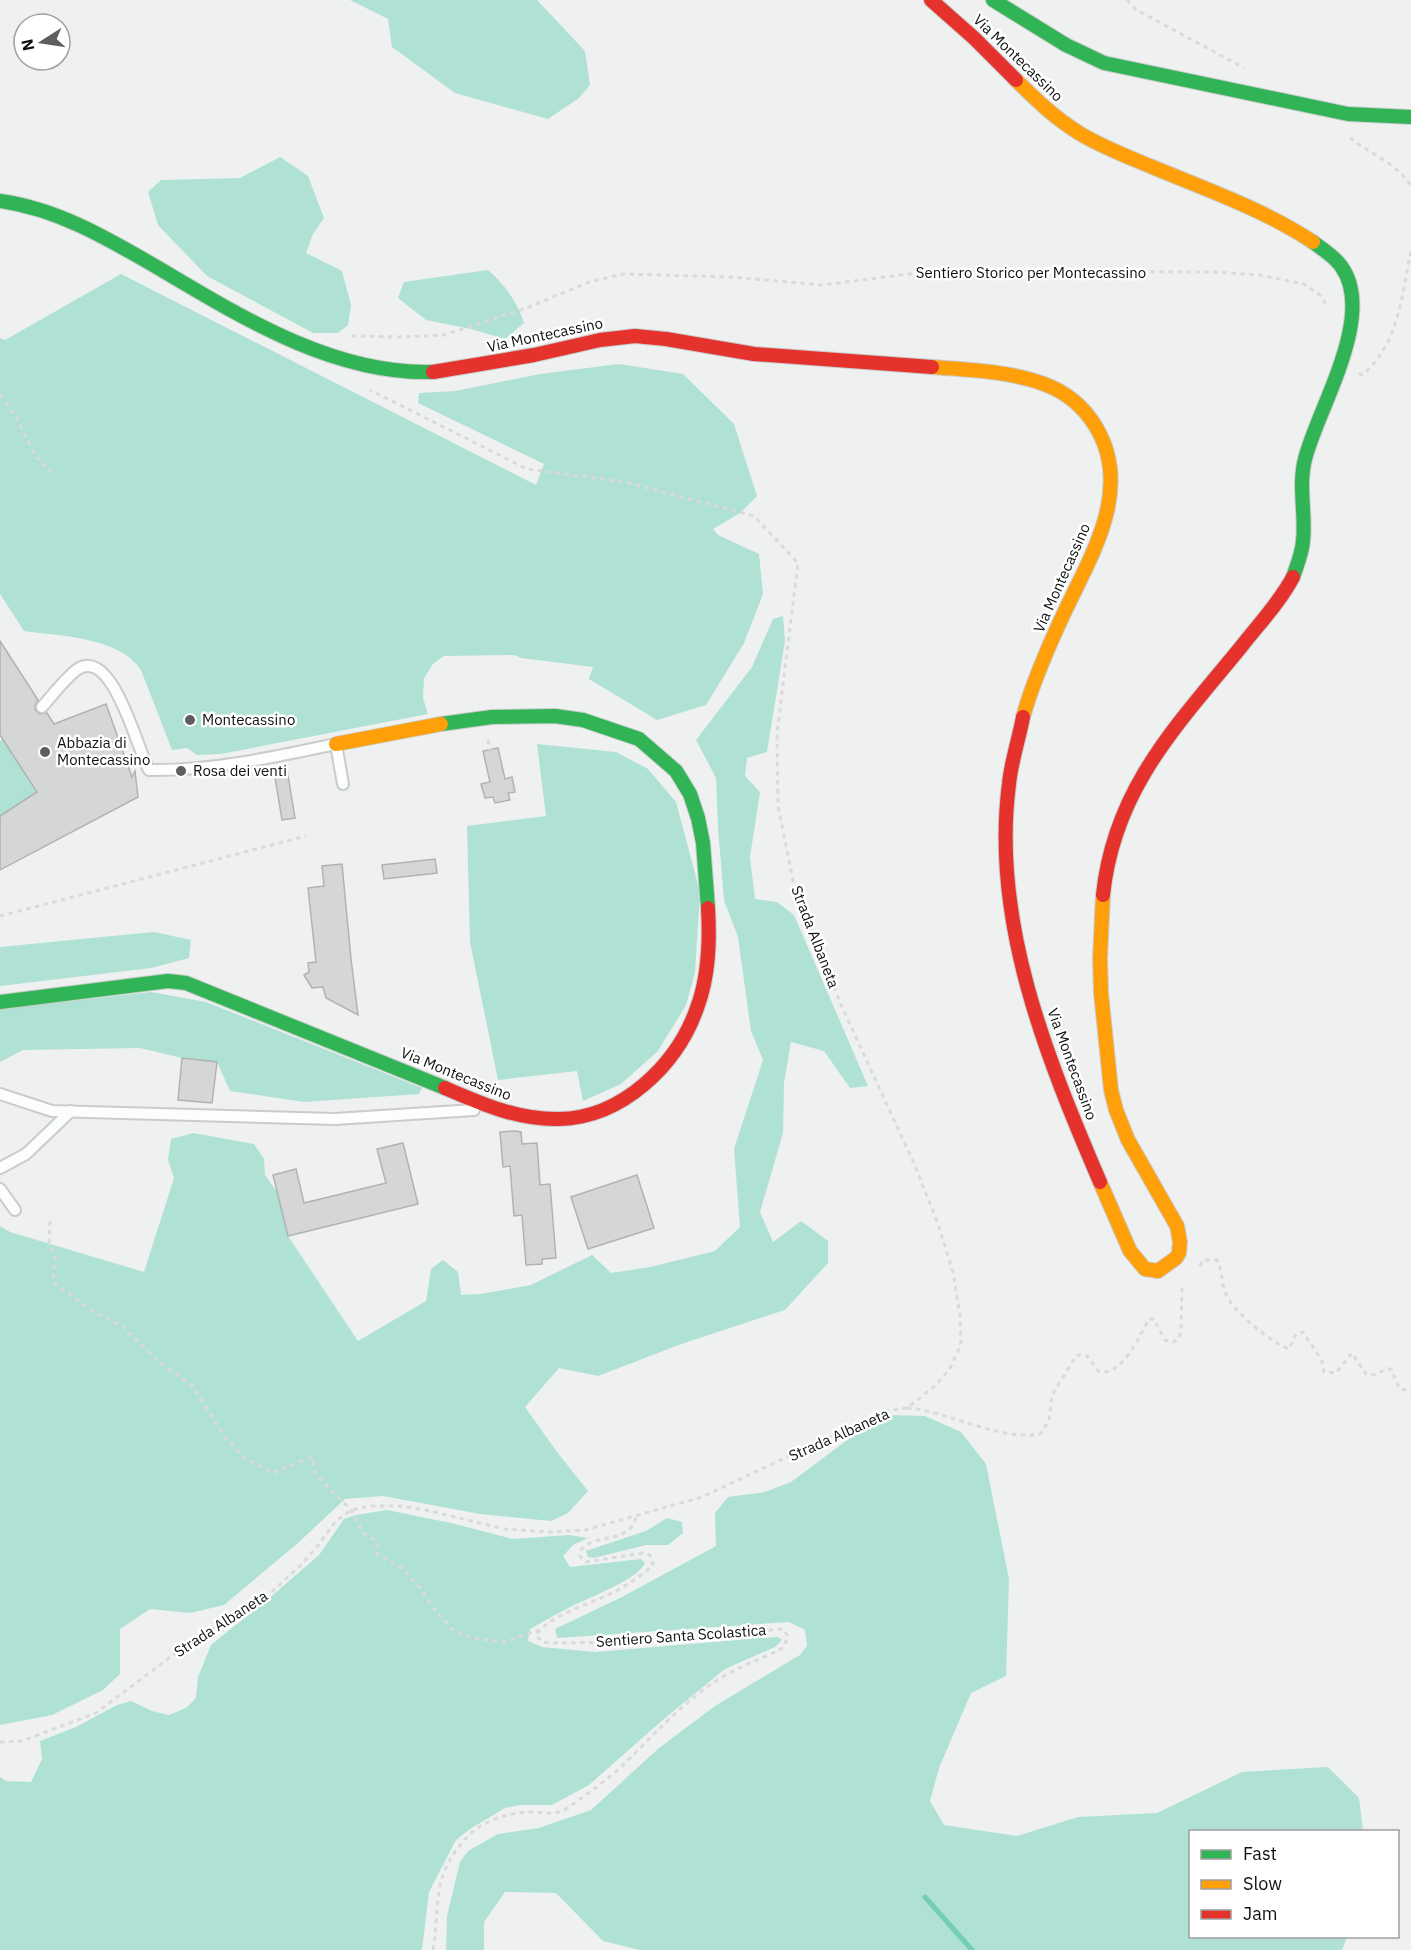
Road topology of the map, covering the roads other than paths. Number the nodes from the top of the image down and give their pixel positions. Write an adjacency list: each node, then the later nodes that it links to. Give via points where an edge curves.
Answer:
1 (931, 0): 4 (street, Via Montecassino, via 1055,117 1105,147 1296,231 1341,266 1349,283 1350,336 1305,459 1301,490 1303,541 1292,579 1152,758 1117,830 1100,906 1099,981 1108,1076 1116,1111 1128,1141 1177,1226 1181,1241 1180,1254 1158,1271 1144,1269 1130,1251 1052,1063 1029,991 1012,916 1007,866 1005,810 1012,757 1024,713 1105,523 1112,496 1111,469 1100,432 1081,405 1058,389 1037,381 985,372 744,353 627,336 456,370 421,372 374,366 323,353 273,333 102,236 36,207)
2 (993, 0): 3 (street, Via Montecassino, via 1066,45 1104,63 1348,114)
3 (1411, 117)
4 (0, 201)
5 (42, 707): 6 (lane, via 78,669 99,669 117,690 149,770 272,758)
6 (336, 744): 7 (lane); 10 (street, Via Montecassino, via 486,718 538,716 583,720 639,739 685,782 699,821 710,925 704,987 682,1041 636,1090 592,1113 549,1119)
7 (344, 784)
8 (0, 1002): 10 (street, Via Montecassino, via 168,981 186,983)
9 (0, 1094): 11 (lane, via 52,1111)
10 (495, 1109): 11 (lane, via 335,1119)
11 (71, 1111): 12 (lane, via 26,1154)
12 (0, 1168)
13 (0, 1189): 14 (lane)
14 (15, 1210)

